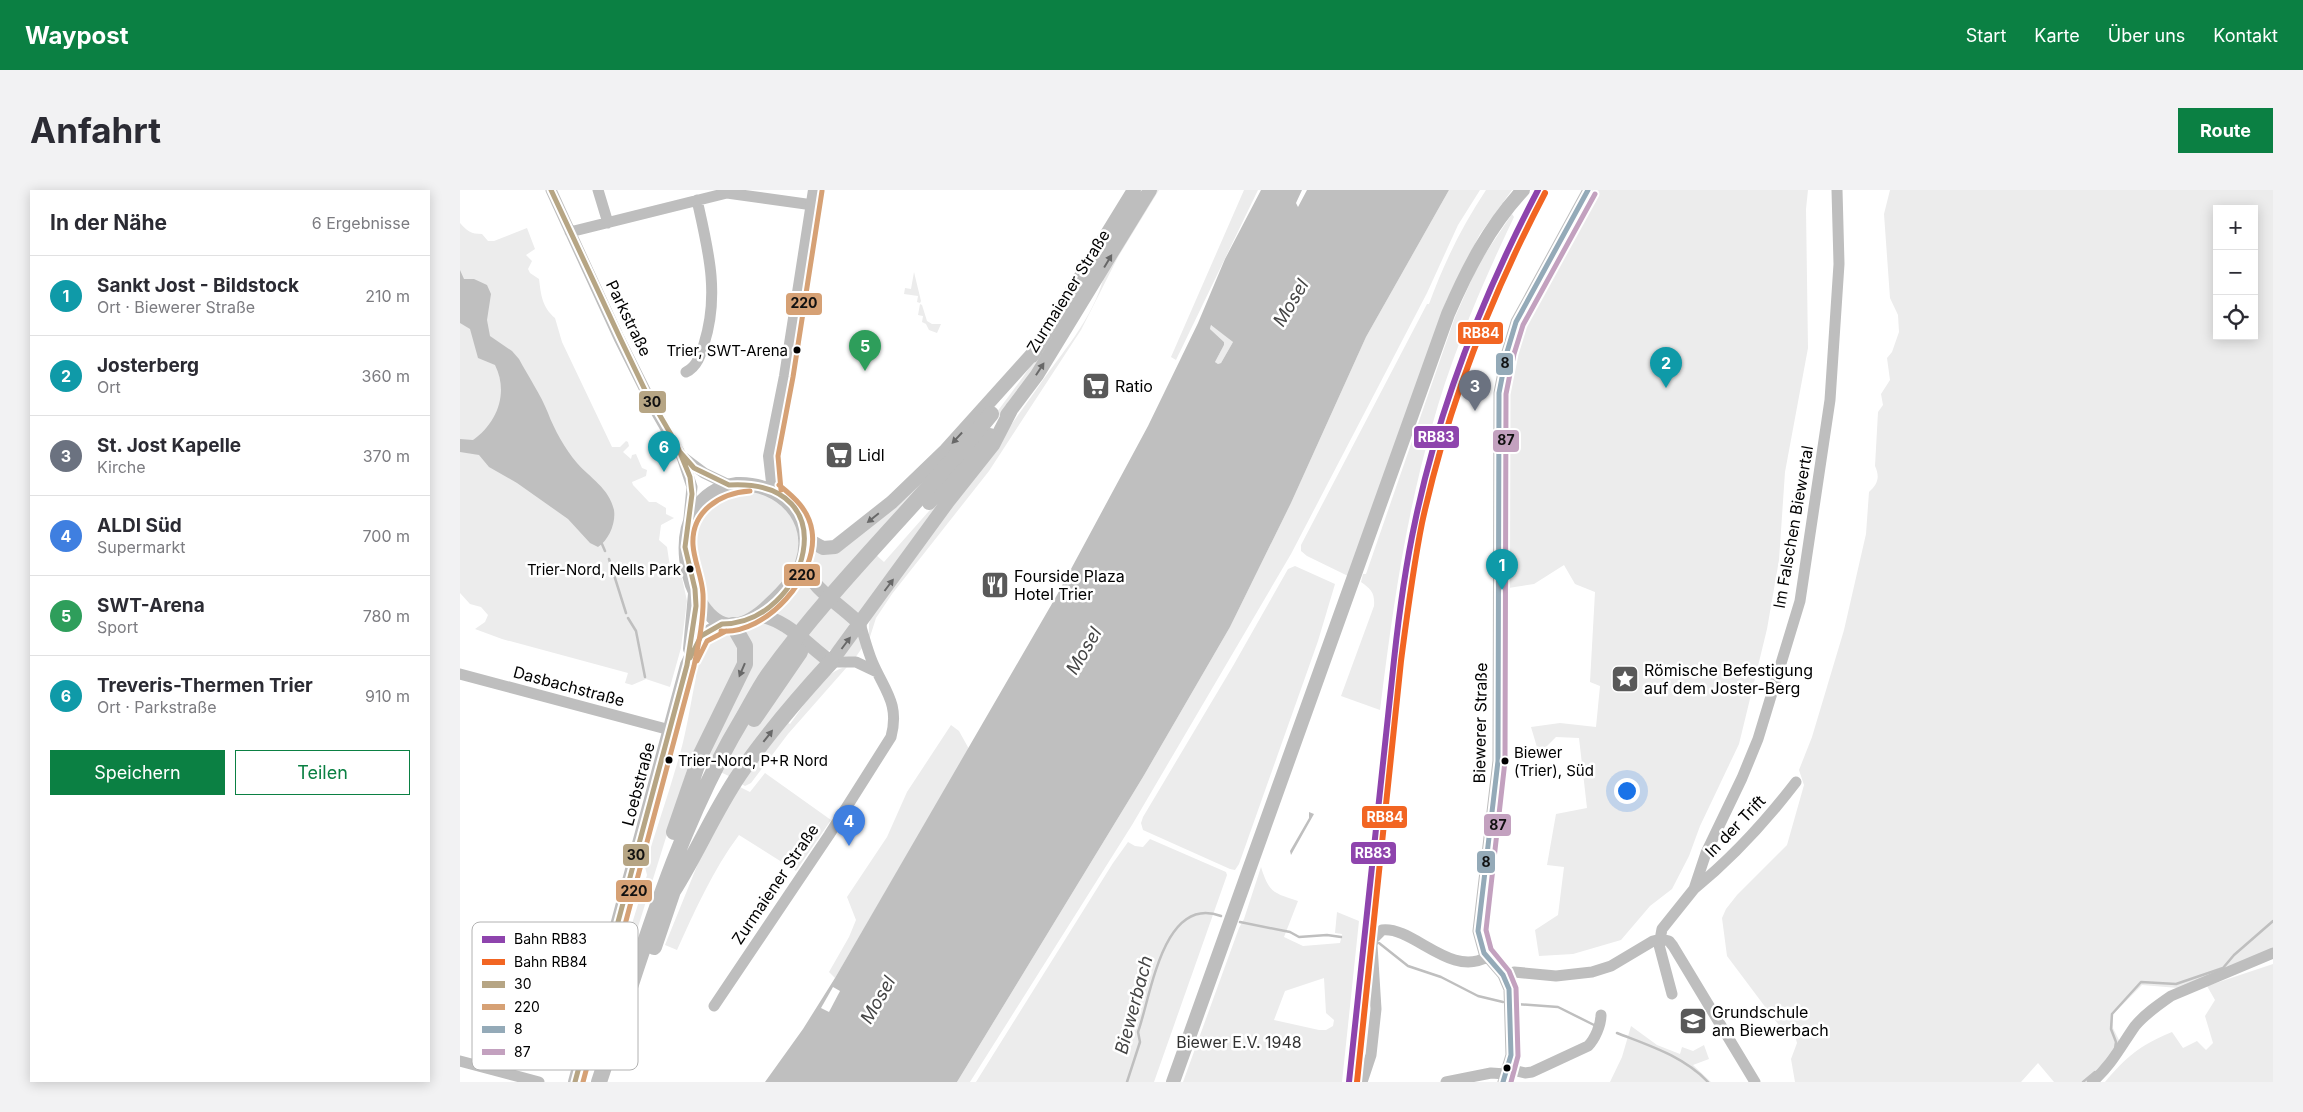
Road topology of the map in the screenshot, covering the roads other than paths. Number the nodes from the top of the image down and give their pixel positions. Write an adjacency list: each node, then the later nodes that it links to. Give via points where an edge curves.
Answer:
1 (551, 190): 13 (street, Parkstraße)
2 (598, 190): 12 (street)
3 (815, 190): 11 (main road)
4 (1134, 190): 14 (main road, Zurmaiener Straße)
5 (1150, 190): 16 (main road, Zurmaiener Straße, one-way to 5, via 1051,353)
6 (1523, 190): 57 (main road, via 1484,240 1448,314)
7 (1588, 190): 43 (street, Biewerer Straße, via 1516,322 1499,393 1498,761 1478,931)
8 (1837, 190): 39 (street, Im Falschen Biewertal, via 1839,264 1830,400 1800,601 1758,739 1706,853)
9 (722, 192): 10 (street); 11 (street)
10 (696, 200): 12 (street); 15 (street, via 711,263 713,302 702,352)
11 (813, 205): 18 (main road)
12 (608, 223): 13 (street)
13 (570, 232): 19 (street, Parkstraße, via 644,388)
14 (1036, 350): 17 (main road); 25 (main road, one-way to 25, via 959,436 892,502 835,547 823,548)
15 (686, 372)
16 (1012, 408): 23 (main road); 31 (main road, one-way to 16, via 993,445)
17 (991, 414): 26 (highway)
18 (770, 456): 20 (main road); 22 (main road)
19 (682, 457): 21 (street, Parkstraße); 24 (street, Parkstraße, via 692,487)
20 (750, 484): 21 (main road); 22 (main road)
21 (729, 485): 24 (main road, via 707,496)
22 (774, 491): 25 (main road, via 796,512)
23 (929, 503): 26 (highway)
24 (689, 521): 28 (main road, via 685,543)
25 (805, 538): 27 (main road)
26 (875, 554): 37 (highway, via 818,610 767,676)
27 (802, 564): 29 (main road, via 786,587); 31 (main road, Zurmaiener Straße, via 812,582)
28 (695, 591): 30 (main road, via 708,614); 33 (main road, via 694,620)
29 (757, 615): 30 (main road); 32 (main road, via 782,623)
30 (727, 624): 33 (main road, Loebstraße, via 701,636); 37 (highway, one-way to 37, via 745,646 745,664)
31 (860, 624): 32 (main road, one-way to 31); 34 (street, Zurmaiener Straße)
32 (831, 662): 34 (street, via 856,662); 37 (highway, one-way to 32, via 783,717)
33 (686, 665): 36 (main road, Loebstraße)
34 (878, 673): 48 (street, Zurmaiener Straße, via 894,708 891,736)
35 (460, 674): 36 (street, Dasbachstraße)
36 (670, 730): 40 (main road, Loebstraße)
37 (716, 774): 44 (highway, via 679,844); 47 (highway, via 710,824 693,860 673,891)
38 (1796, 782): 39 (street, In der Trift, via 1771,815)
39 (1694, 889): 41 (street, via 1662,929)
40 (618, 922)
41 (1661, 939): 45 (street, via 1611,966 1592,972 1556,976 1520,972); 46 (street, via 1659,945); 60 (street, via 1673,946)
42 (2273, 953): 61 (street, via 2171,996 2147,1014 2106,1070)
43 (1487, 957): 45 (street, Biewerer Straße); 58 (street, via 1474,962 1462,961 1444,956 1394,930 1382,930 1374,938 1372,946 1376,988 1374,1027 1371,1055)
44 (638, 962)
45 (1503, 975): 53 (street, Biewerer Straße, via 1510,999 1511,1048)
46 (1672, 994)
47 (638, 995)
48 (714, 1006)
49 (1600, 1022): 53 (street, via 1588,1046 1543,1067)
50 (494, 1070): 54 (street)
51 (603, 1070): 55 (highway)
52 (613, 1070): 56 (highway)
53 (1506, 1075): 59 (street, via 1491,1072)
54 (539, 1082)
55 (599, 1082)
56 (609, 1082)
57 (1173, 1082)
58 (1362, 1082)
59 (1446, 1082)
60 (1755, 1082)
61 (2092, 1082)

